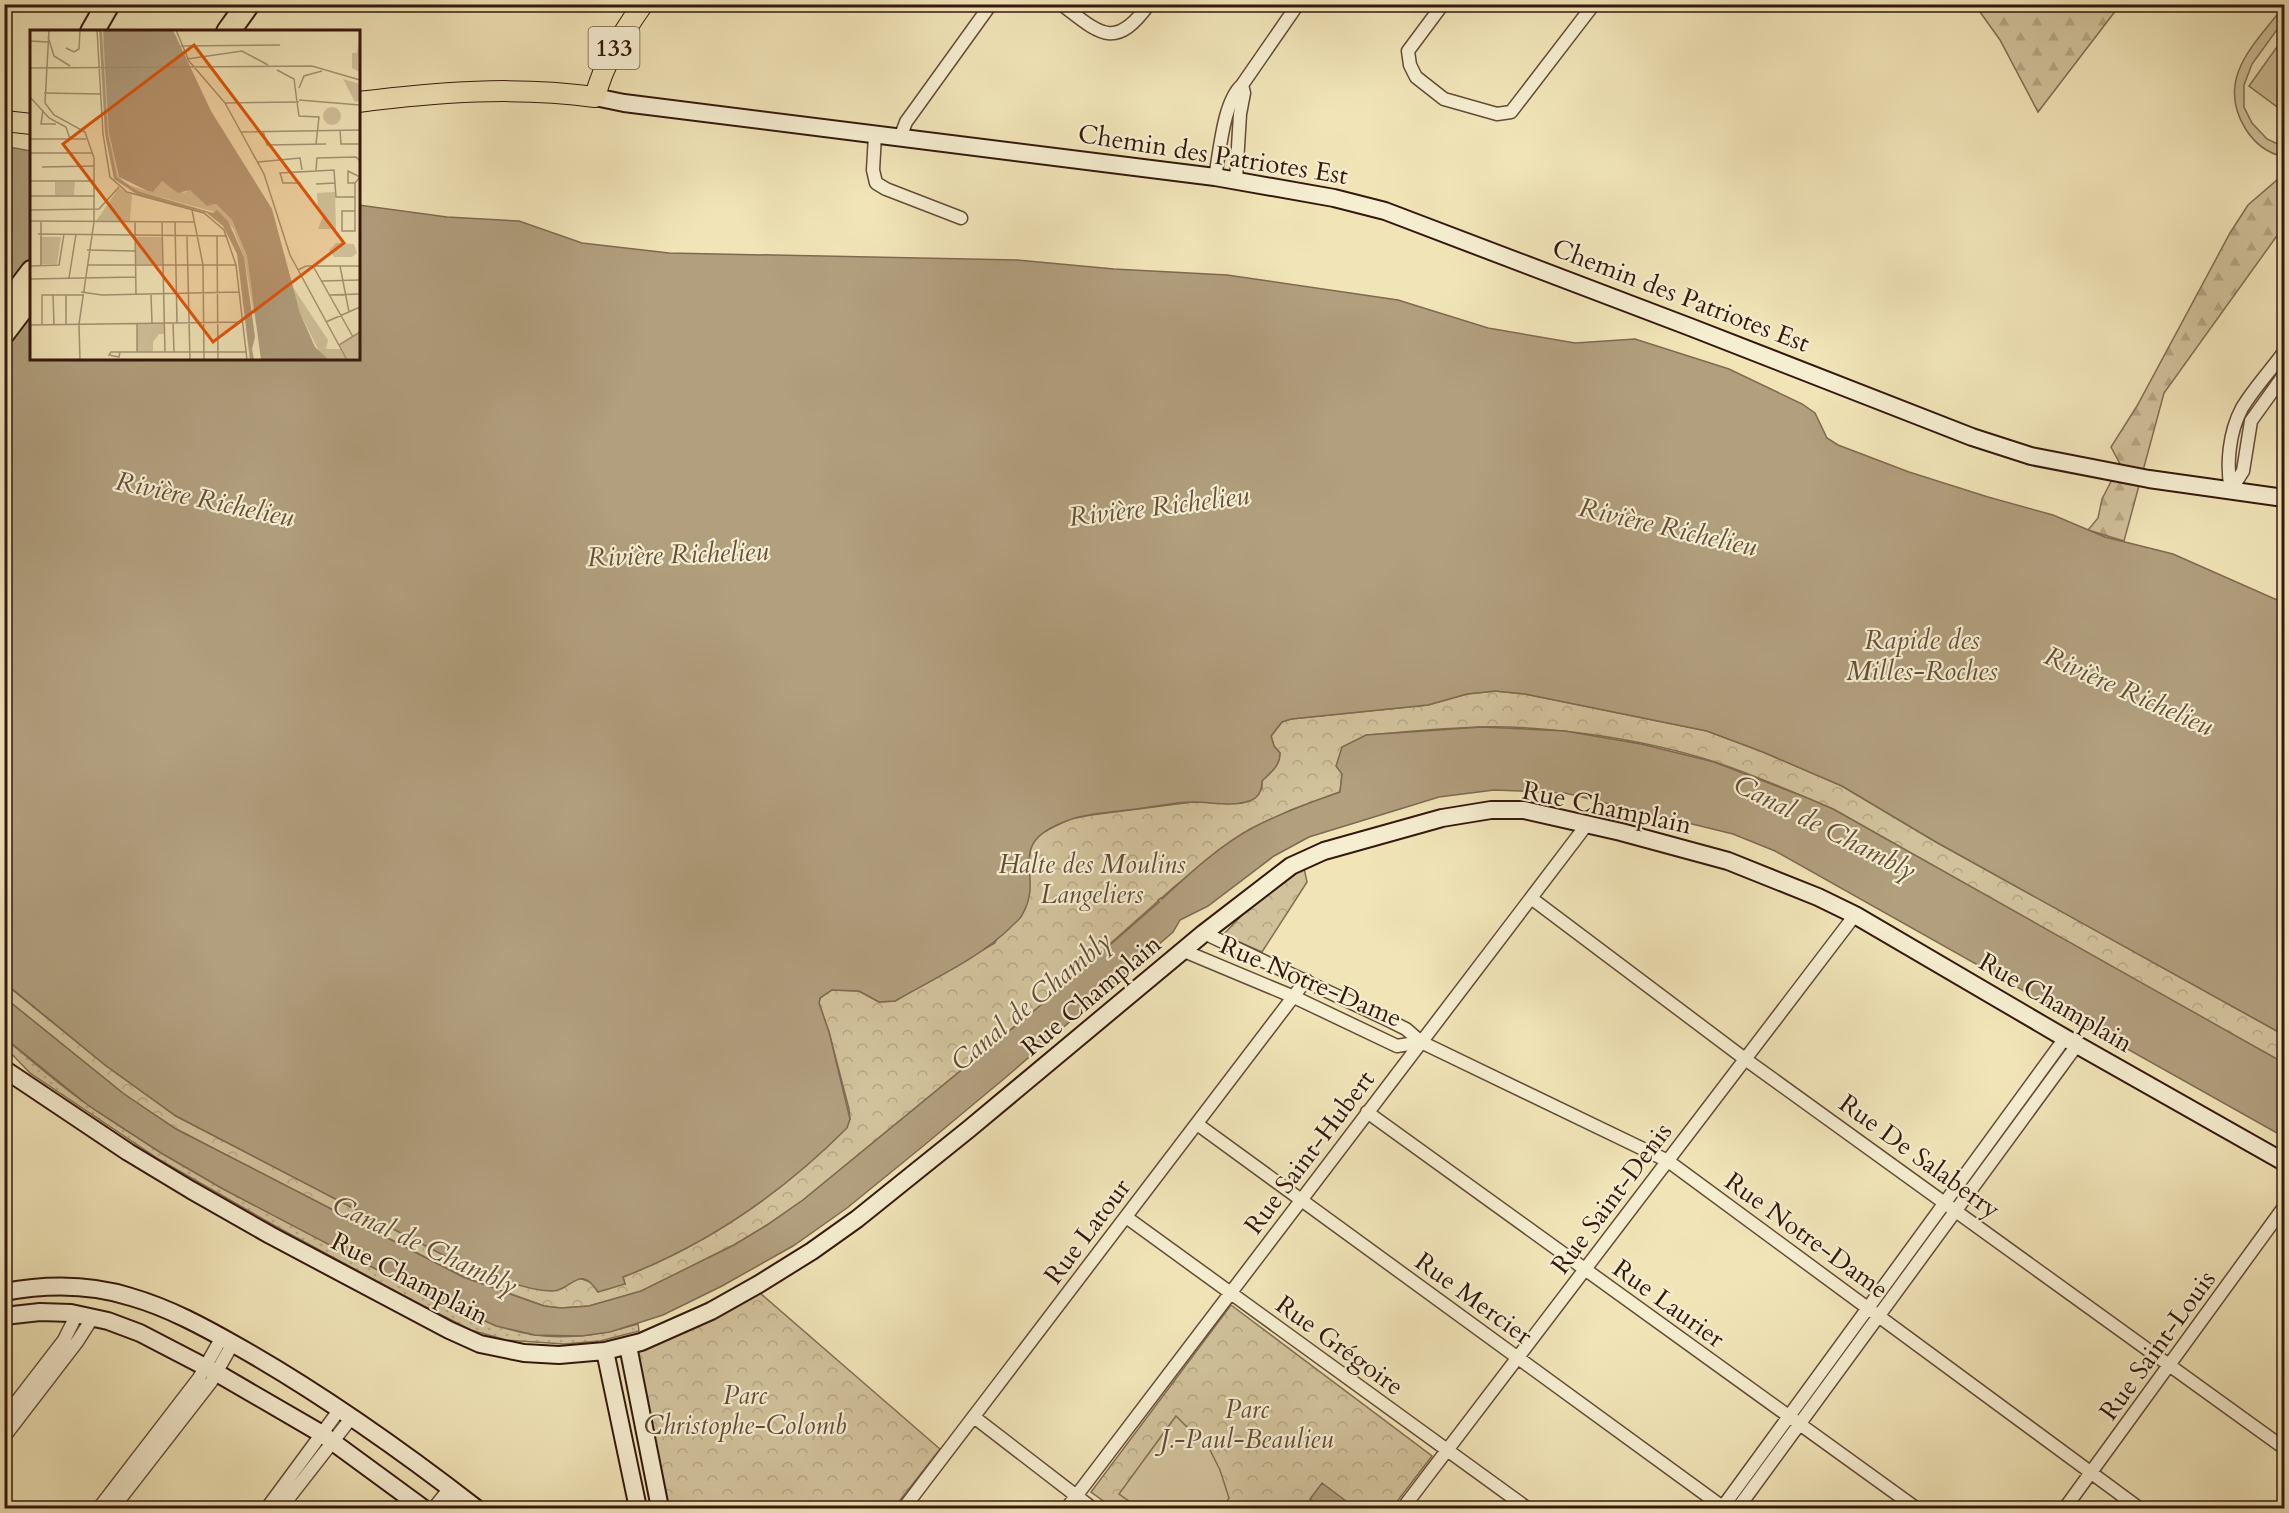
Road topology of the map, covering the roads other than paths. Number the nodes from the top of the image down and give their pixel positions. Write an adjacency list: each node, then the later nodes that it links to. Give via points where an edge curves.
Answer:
1 (108, 4): 11 (highway)
2 (231, 4): 12 (highway)
3 (248, 4): 13 (highway)
4 (644, 4): 15 (main road, 133, via 601,73)
5 (991, 4): 20 (street, via 906,122)
6 (1061, 4): 7 (street, via 1095,30 1110,34 1125,31)
7 (1149, 4)
8 (1298, 4): 14 (street)
9 (1443, 4): 10 (street, via 1408,51 1410,65 1416,77 1444,99 1497,114 1511,112)
10 (1594, 4)
11 (93, 30)
12 (212, 30)
13 (229, 30)
14 (1242, 85): 21 (street, via 1227,115); 22 (street)
15 (595, 97): 16 (main road, Chemin des Patriotes Est / 133, via 533,90 485,90); 19 (street, Chemin des Patriotes Est)
16 (360, 102)
17 (4, 121): 18 (main road)
18 (30, 124)
19 (875, 135): 20 (street, Chemin des Patriotes Est); 23 (street, via 876,183)
20 (900, 138): 21 (street, Chemin des Patriotes Est)
21 (1215, 177): 22 (street, Chemin des Patriotes Est)
22 (1236, 180): 30 (street, Chemin des Patriotes Est, via 1385,211 1961,433 2031,456)
23 (961, 218)
24 (30, 275): 26 (highway)
25 (30, 298): 27 (highway)
26 (4, 309)
27 (4, 332)
28 (2284, 352): 30 (street, via 2237,419 2227,469)
29 (2284, 375): 30 (street, via 2252,421 2243,471)
30 (2231, 490): 31 (street, Chemin des Patriotes Est)
31 (2284, 498)
32 (1588, 823): 33 (street, Rue Saint-Hubert); 34 (street, Rue Champlain, via 1728,861); 35 (street, Rue Champlain, via 1524,810 1491,810 1369,837 1291,866)
33 (1531, 898): 39 (street, Rue Saint-Hubert); 41 (street, Rue De Salaberry)
34 (1855, 915): 40 (street, Rue Champlain); 41 (street, Rue Saint-Denis)
35 (1204, 933): 36 (street, Rue Champlain); 37 (street, Rue Notre-Dame)
36 (1184, 951): 38 (street, Rue Notre-Dame); 58 (street, Rue Champlain, via 867,1212 759,1284 711,1311)
37 (1306, 980): 38 (street, Rue Latour); 39 (street, Rue Notre-Dame, via 1406,1029)
38 (1294, 997): 39 (street, Rue Notre-Dame, via 1397,1046); 44 (street, Rue Latour)
39 (1421, 1042): 43 (street, Rue Saint-Hubert); 45 (street, Rue Notre-Dame)
40 (2071, 1042): 46 (street, Rue Champlain); 48 (street)
41 (1745, 1059): 45 (street, Rue Saint-Denis); 48 (street, Rue De Salaberry)
42 (4, 1069): 59 (street, Rue Champlain, via 191,1190 448,1330 480,1344 524,1353)
43 (1367, 1113): 47 (street, Rue Saint-Hubert); 51 (street, Rue Laurier)
44 (1197, 1124): 47 (street, Rue Mercier); 50 (street, Rue Latour)
45 (1668, 1161): 51 (street, Rue Saint-Denis); 54 (street, Rue Notre-Dame)
46 (2284, 1162)
47 (1300, 1199): 53 (street, Rue Saint-Hubert); 60 (street, Rue Mercier)
48 (1951, 1206): 54 (street); 61 (street, Rue De Salaberry)
49 (2284, 1207): 61 (street, Rue Saint-Louis)
50 (1126, 1217): 53 (street, Rue Grégoire); 64 (street, Rue Latour)
51 (1585, 1270): 60 (street, Rue Saint-Denis); 65 (street, Rue Laurier)
52 (4, 1292): 57 (street, via 61,1286 111,1292 160,1307)
53 (1229, 1292): 71 (street, Rue Grégoire); 75 (street, Rue Saint-Hubert)
54 (1874, 1311): 65 (street); 67 (street); 72 (street, Rue Notre-Dame)
55 (4, 1316): 56 (street, via 40,1312)
56 (85, 1316): 62 (street, via 140,1333); 66 (street); 68 (street, via 77,1342)
57 (227, 1340): 62 (street); 63 (street)
58 (628, 1347): 59 (street, Rue Champlain); 73 (street)
59 (605, 1351): 74 (street)
60 (1518, 1358): 71 (street, Rue Saint-Denis); 78 (street, Rue Mercier)
61 (2170, 1365): 70 (street, Rue De Salaberry); 72 (street, Rue Saint-Louis)
62 (211, 1370): 69 (street); 77 (street)
63 (346, 1413): 69 (street); 76 (street)
64 (974, 1417): 75 (street); 86 (street, Rue Latour)
65 (1789, 1417): 67 (street, Rue Laurier); 78 (street)
66 (4, 1418)
67 (1800, 1424): 91 (street); 92 (street, Rue Laurier)
68 (4, 1437)
69 (328, 1438): 79 (street); 80 (street); 81 (street)
70 (2284, 1448)
71 (1447, 1450): 89 (street, Rue Saint-Denis); 90 (street, Rue Grégoire)
72 (2091, 1473): 93 (street, Rue Saint-Louis); 94 (street, Rue Notre-Dame)
73 (653, 1481): 74 (street); 85 (street)
74 (633, 1485): 84 (street)
75 (1076, 1497): 87 (street, Rue Saint-Hubert); 88 (street)
76 (453, 1498): 82 (street); 83 (street)
77 (108, 1506)
78 (1723, 1508)
79 (267, 1509)
80 (281, 1509)
81 (423, 1509)
82 (434, 1509)
83 (476, 1509)
84 (638, 1509)
85 (660, 1509)
86 (904, 1509)
87 (1067, 1509)
88 (1092, 1509)
89 (1403, 1509)
90 (1527, 1509)
91 (1738, 1509)
92 (1916, 1509)
93 (2065, 1509)
94 (2139, 1509)

